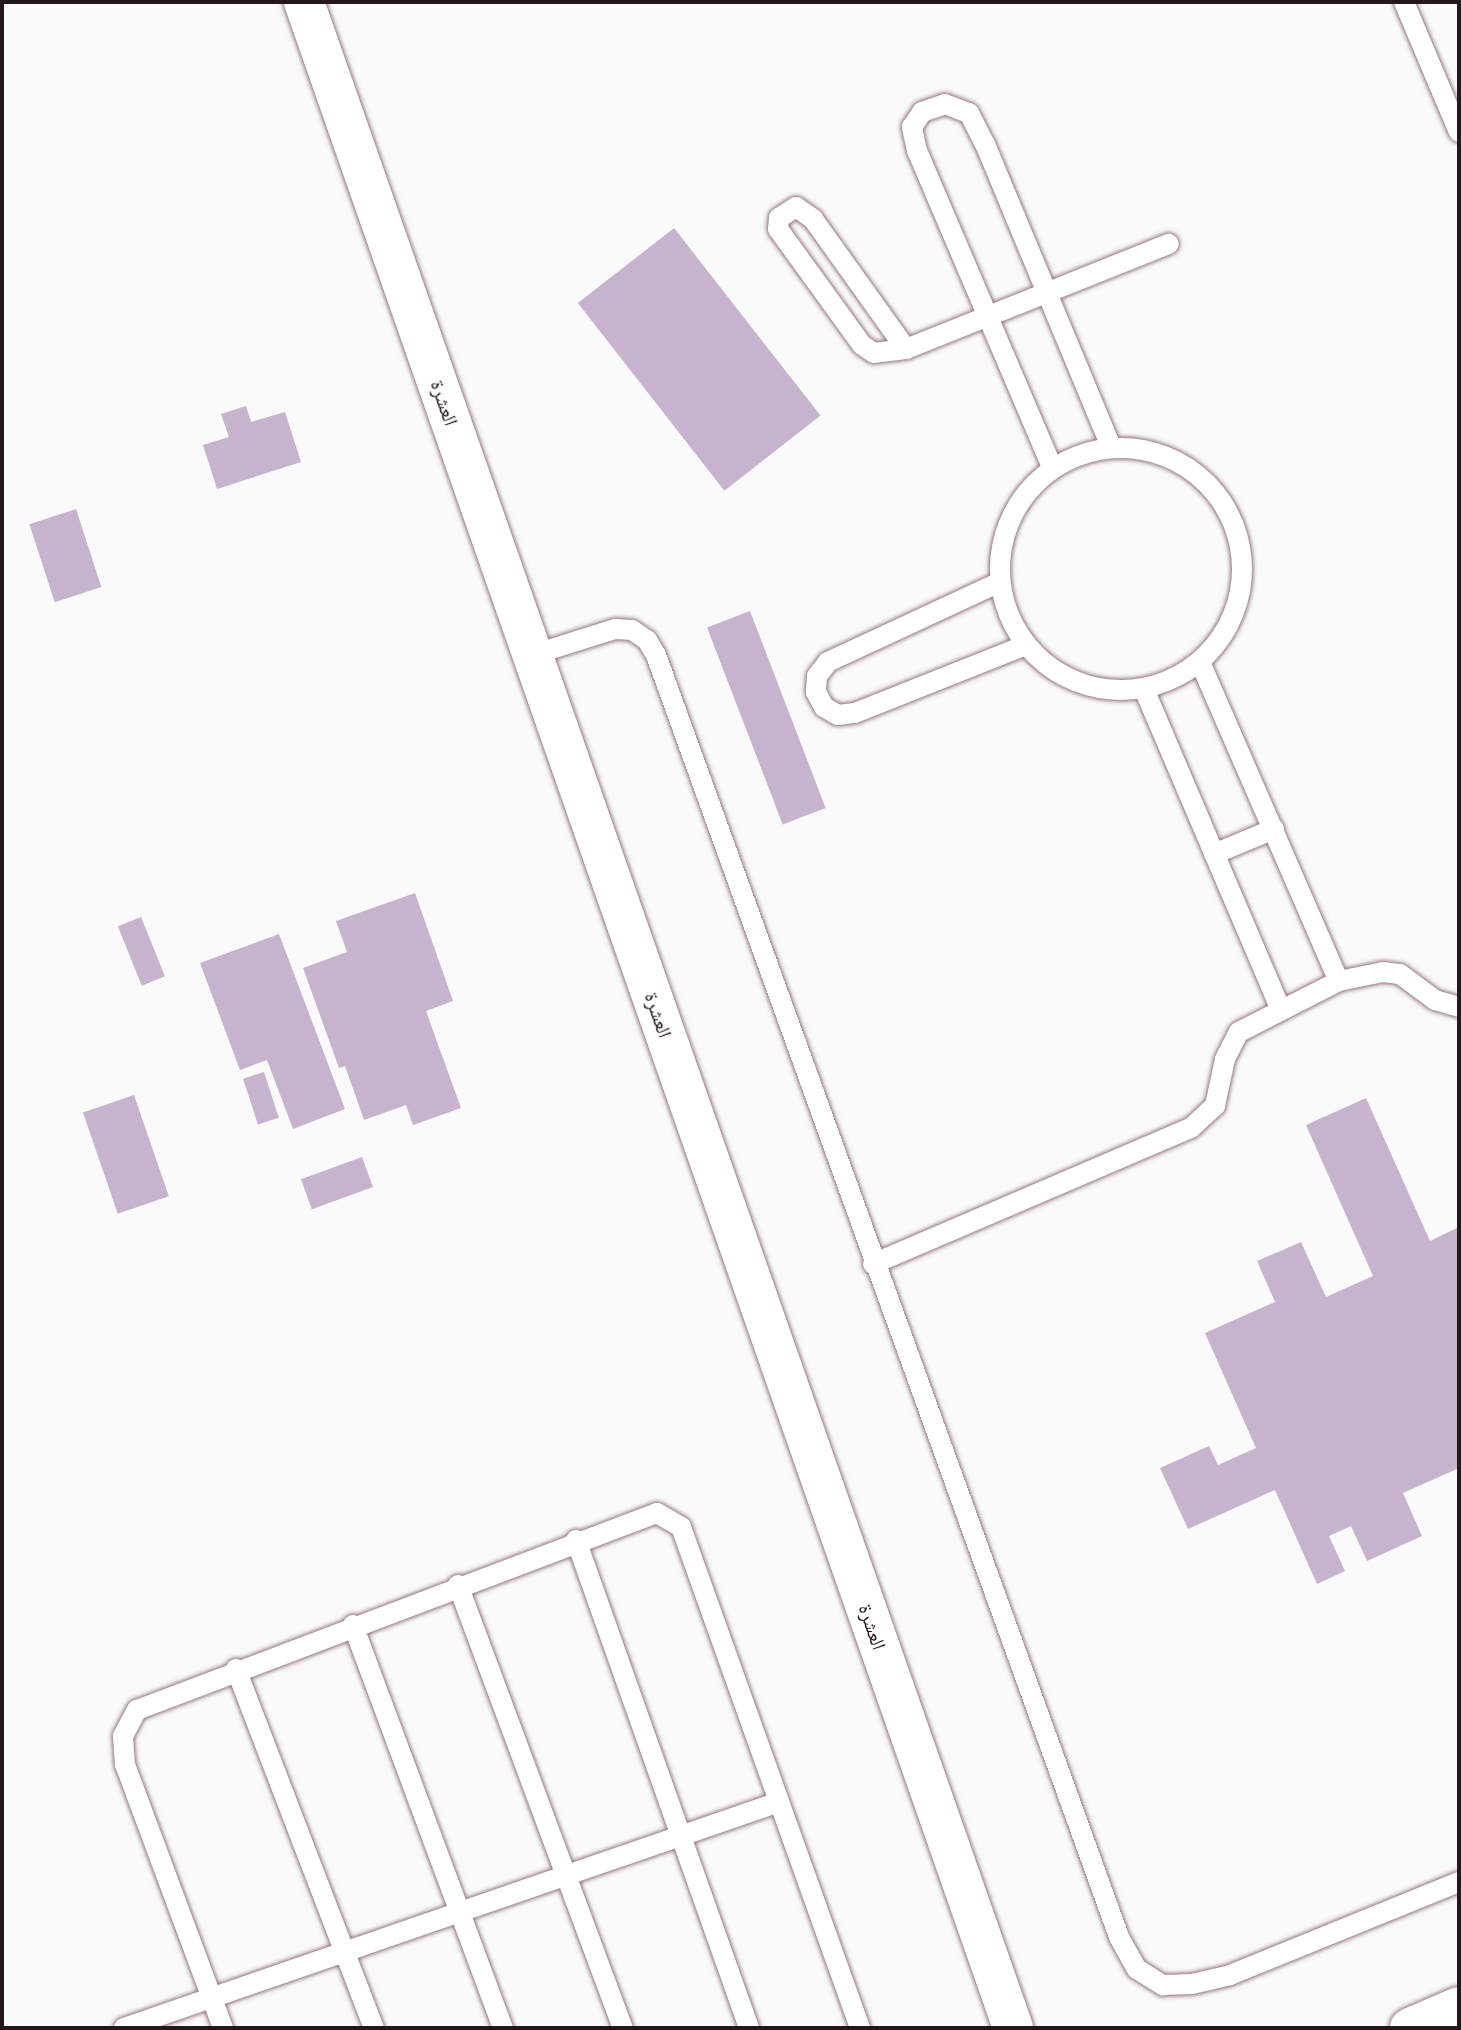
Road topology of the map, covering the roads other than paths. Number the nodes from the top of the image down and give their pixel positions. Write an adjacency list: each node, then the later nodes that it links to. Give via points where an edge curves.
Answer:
1 (304, 2): 12 (street, العشرة)
2 (1404, 2): 3 (lane)
3 (1459, 132)
4 (1169, 244): 5 (lane)
5 (1048, 294): 6 (lane); 6 (lane, via 969,113 945,104 922,112 912,127 917,151); 8 (lane)
6 (988, 317): 7 (lane); 9 (lane)
7 (906, 349): 7 (lane, via 807,211 786,210 778,229 782,239 862,345 874,353)
8 (1111, 447): 9 (lane); 13 (lane, via 1149,449 1185,464 1214,489 1234,522 1243,559 1240,597 1225,633)
9 (1052, 467): 10 (lane, via 1028,490 1011,518 1001,549)
10 (1000, 582): 11 (lane, via 1009,615); 11 (lane, via 828,662 817,676 816,692 831,711 855,713)
11 (1026, 645): 14 (lane, via 1050,668 1079,683 1111,690)
12 (532, 655): 20 (lane, via 615,629 632,630 652,647); 40 (street, العشرة)
13 (1200, 662): 14 (lane, via 1174,679); 15 (lane)
14 (1144, 689): 16 (lane)
15 (1274, 829): 16 (lane); 17 (lane)
16 (1214, 854): 19 (lane)
17 (1339, 981): 18 (lane, via 1400,974 1435,1000); 19 (lane)
18 (1459, 1007)
19 (1280, 1008): 20 (lane, via 1239,1032 1225,1059 1215,1106 1191,1128)
20 (873, 1264): 28 (lane, via 1119,1937 1137,1969 1163,1985 1230,1975)
21 (576, 1540): 22 (lane); 25 (lane, via 648,1513 666,1515 681,1527); 26 (lane)
22 (458, 1585): 23 (lane); 27 (lane)
23 (353, 1625): 24 (lane); 29 (lane)
24 (236, 1669): 30 (lane); 31 (lane, via 137,1710 122,1751)
25 (779, 1802): 26 (lane); 39 (lane)
26 (681, 1836): 27 (lane); 38 (lane)
27 (566, 1875): 29 (lane); 37 (lane)
28 (1459, 1882)
29 (460, 1912): 30 (lane); 36 (lane)
30 (345, 1952): 31 (lane); 35 (lane)
31 (212, 1998): 33 (lane); 34 (lane)
32 (1459, 2007): 41 (street)
33 (124, 2028)
34 (223, 2028)
35 (374, 2028)
36 (503, 2028)
37 (623, 2028)
38 (749, 2028)
39 (860, 2028)
40 (1013, 2028)
41 (1410, 2028)

